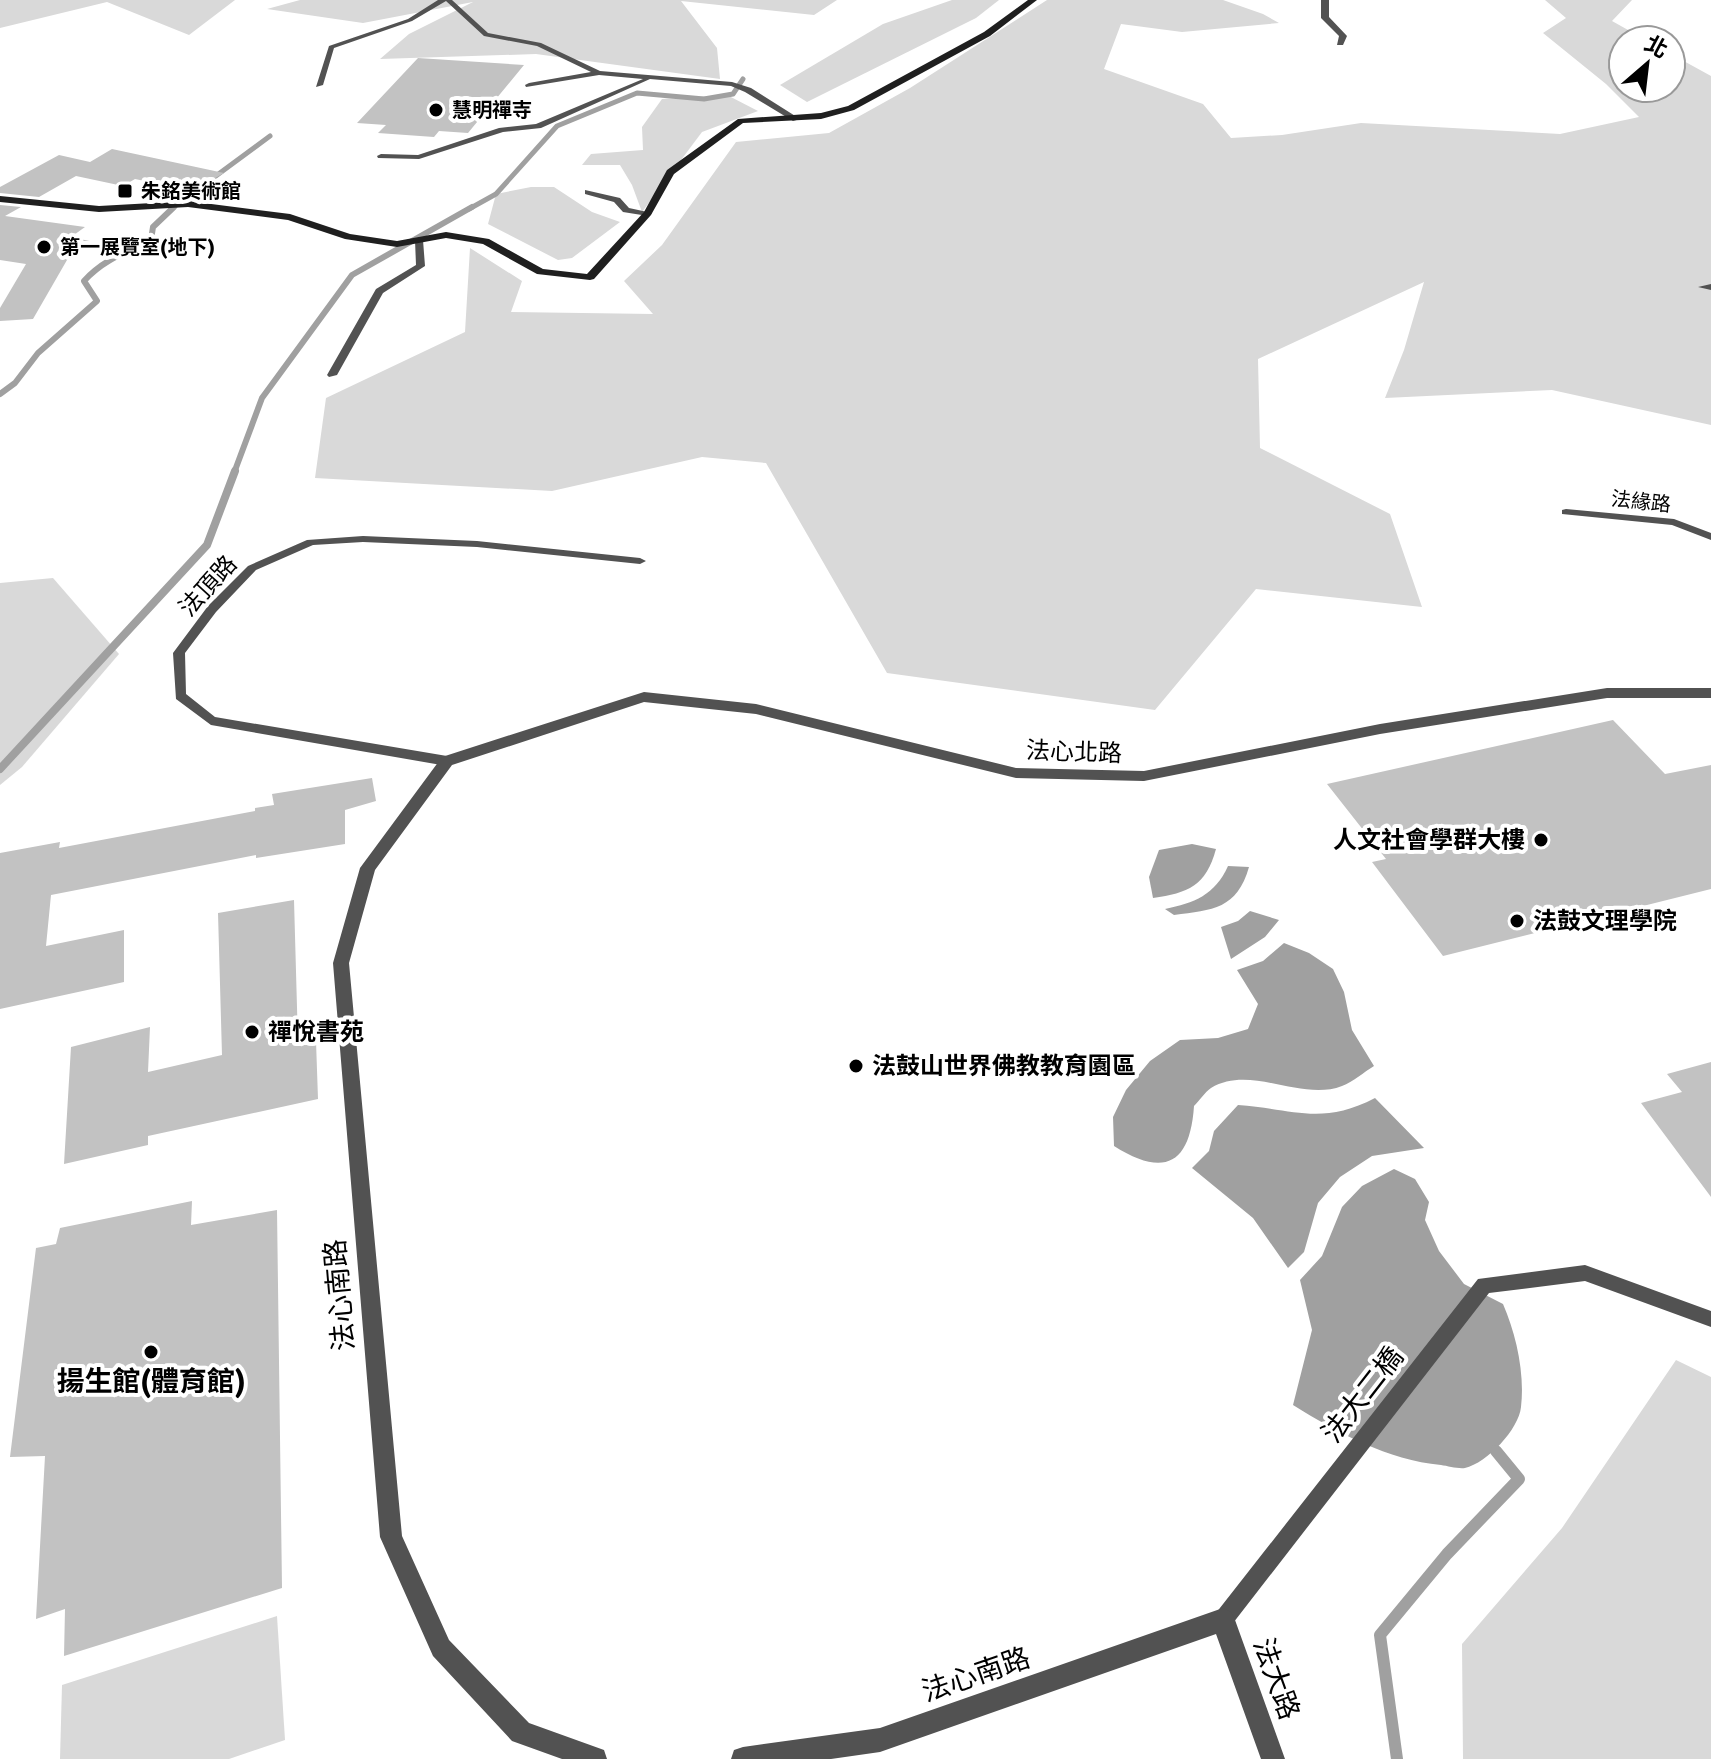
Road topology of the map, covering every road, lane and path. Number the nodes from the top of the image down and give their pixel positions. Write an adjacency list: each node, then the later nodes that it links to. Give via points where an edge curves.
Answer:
1 (445, 0): 5 (lane, via 486,35 539,44); 7 (lane, via 410,20 331,47)
2 (1033, 0): 9 (street, via 987,34 851,108)
3 (1325, 0): 4 (street, via 1325,18 1343,36)
4 (1340, 43)
5 (599, 73): 6 (lane); 8 (lane)
6 (652, 78): 9 (lane, via 732,84); 10 (lane, via 538,126 502,130 419,157)
7 (319, 85)
8 (529, 85)
9 (796, 119): 13 (street, via 741,121 670,172)
10 (381, 156)
11 (588, 192): 13 (lane, via 617,200 626,210)
12 (0, 199): 14 (street, via 99,209 188,204 290,217 348,237 397,244)
13 (648, 213): 14 (street, via 590,277 541,272 486,241 446,235)
14 (419, 240): 15 (lane, via 421,266 379,291)
15 (332, 375)
16 (1566, 512): 17 (lane, 法緣路, via 1674,522)
17 (1711, 537)
18 (640, 561): 20 (lane, 法頂路, via 477,544 311,542 252,568 179,653 180,696 211,721)
19 (1711, 693): 20 (street, 法心北路, via 1607,693 1380,729 1144,776 1016,773 756,709 644,697)
20 (447, 761): 23 (street, 法心南路, via 368,868 341,963 391,1537 441,1648 521,1732)
21 (1711, 1319): 22 (lane, 法大二橋, via 1585,1273 1484,1285)
22 (1223, 1620): 24 (street, 法心南路, via 880,1740); 25 (street, 法大路)
23 (595, 1759)
24 (743, 1759)
25 (1273, 1759)

